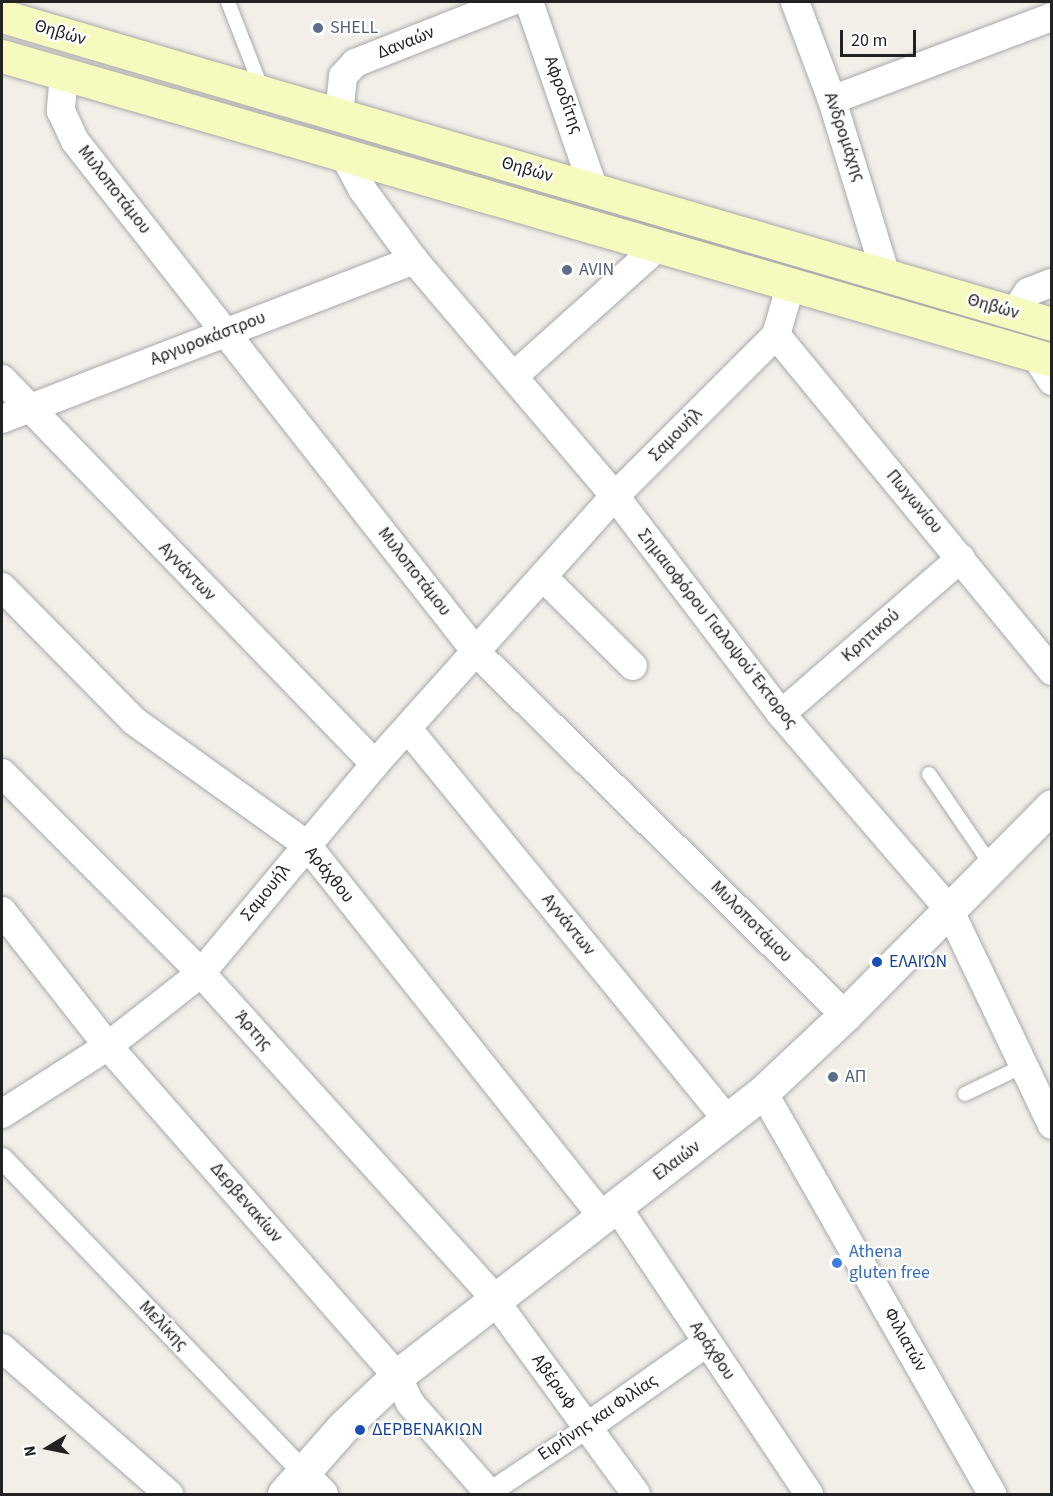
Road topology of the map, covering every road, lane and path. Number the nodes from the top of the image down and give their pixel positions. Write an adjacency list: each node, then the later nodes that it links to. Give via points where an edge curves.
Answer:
1 (228, 2): 9 (lane)
2 (510, 2): 11 (street, Δαναών, via 355,63 343,76)
3 (529, 2): 13 (street, Αφροδίτης)
4 (795, 2): 10 (street, Ανδρομάχης)
5 (2, 16): 9 (main road, Θηβών)
6 (1052, 17): 10 (street)
7 (2, 56): 8 (main road, Θηβών)
8 (64, 74): 12 (main road, Θηβών); 21 (street, Μυλοποτάμου, via 61,111 75,141)
9 (263, 92): 11 (main road, Θηβών)
10 (832, 100): 16 (street, Ανδρομάχης)
11 (339, 115): 13 (main road, Θηβών)
12 (344, 155): 14 (main road, Θηβών); 15 (street, Σημαιοφόρου Γιαλοψού Έκτορος, via 362,189)
13 (594, 190): 16 (main road, Θηβών)
14 (659, 246): 18 (main road, Θηβών); 24 (street)
15 (414, 260): 21 (street, Αργυροκάστρου); 24 (street, Σημαιοφόρου Γιαλοψού Έκτορος)
16 (886, 276): 19 (main road, Θηβών)
17 (1052, 283): 19 (street, via 1028,292)
18 (791, 284): 22 (street, Σαμουήλ); 23 (main road, Θηβών)
19 (1014, 314): 20 (main road, Θηβών)
20 (1052, 324)
21 (225, 333): 26 (street, Αργυροκάστρου); 31 (street, Μυλοποτάμου)
22 (776, 334): 27 (street, Σαμουήλ); 28 (street, Πωγωνίου)
23 (1046, 366)
24 (514, 376): 27 (street, Σημαιοφόρου Γιαλοψού Έκτορος)
25 (2, 379): 26 (street, Αγνάντων)
26 (14, 414): 36 (street, Αγνάντων)
27 (615, 496): 29 (street, Σαμουήλ); 34 (street, Σημαιοφόρου Γιαλοψού Έκτορος)
28 (961, 558): 33 (street, Πωγωνίου); 34 (street, Κρητικού)
29 (544, 578): 31 (street, Σαμουήλ); 32 (street)
30 (2, 587): 40 (street, Αράχθου, via 134,721)
31 (477, 653): 35 (street, Σαμουήλ); 45 (street, Μυλοποτάμου)
32 (633, 666)
33 (1052, 671)
34 (781, 714): 42 (street, Σημαιοφόρου Γιαλοψού Έκτορος)
35 (408, 729): 36 (street, Σαμουήλ); 51 (street, Αγνάντων)
36 (375, 764): 40 (street, Σαμουήλ)
37 (2, 773): 44 (street, Άρτης)
38 (929, 774): 41 (lane)
39 (1052, 806): 41 (street, Ελαιών)
40 (306, 844): 44 (street, Σαμουήλ); 54 (street, Αράχθου)
41 (992, 866): 42 (street, Ελαιών)
42 (949, 909): 45 (street, Ελαιών); 47 (street, Σημαιοφόρου Γιαλοψού Έκτορος)
43 (2, 912): 46 (street, Δερβενακίων)
44 (201, 973): 46 (street, Σαμουήλ); 55 (street, Άρτης)
45 (845, 1015): 48 (street, Ελαιών)
46 (108, 1046): 50 (street, Σαμουήλ); 58 (street, Δερβενακίων)
47 (1023, 1066): 49 (lane); 52 (street, Σημαιοφόρου Γιαλοψού Έκτορος)
48 (763, 1092): 51 (street, Ελαιών); 65 (street, Φιλιατών)
49 (965, 1094)
50 (2, 1114)
51 (729, 1122): 54 (street, Ελαιών)
52 (1052, 1125)
53 (2, 1158): 60 (street, Μελίκης)
54 (610, 1212): 55 (street, Ελαιών); 56 (street, Αράχθου)
55 (494, 1298): 58 (street, Ελαιών); 59 (street, Αβέρωφ)
56 (706, 1343): 59 (street, Ειρήνης και Φιλίας); 64 (street, Αράχθου)
57 (2, 1348): 62 (street)
58 (398, 1376): 60 (street, Ελαιών); 61 (street, Δερβενακίων, via 410,1403)
59 (587, 1427): 61 (street, Ειρήνης και Φιλίας); 63 (street, Αβέρωφ)
60 (304, 1487)
61 (480, 1491)
62 (169, 1494)
63 (636, 1494)
64 (809, 1494)
65 (992, 1494)

